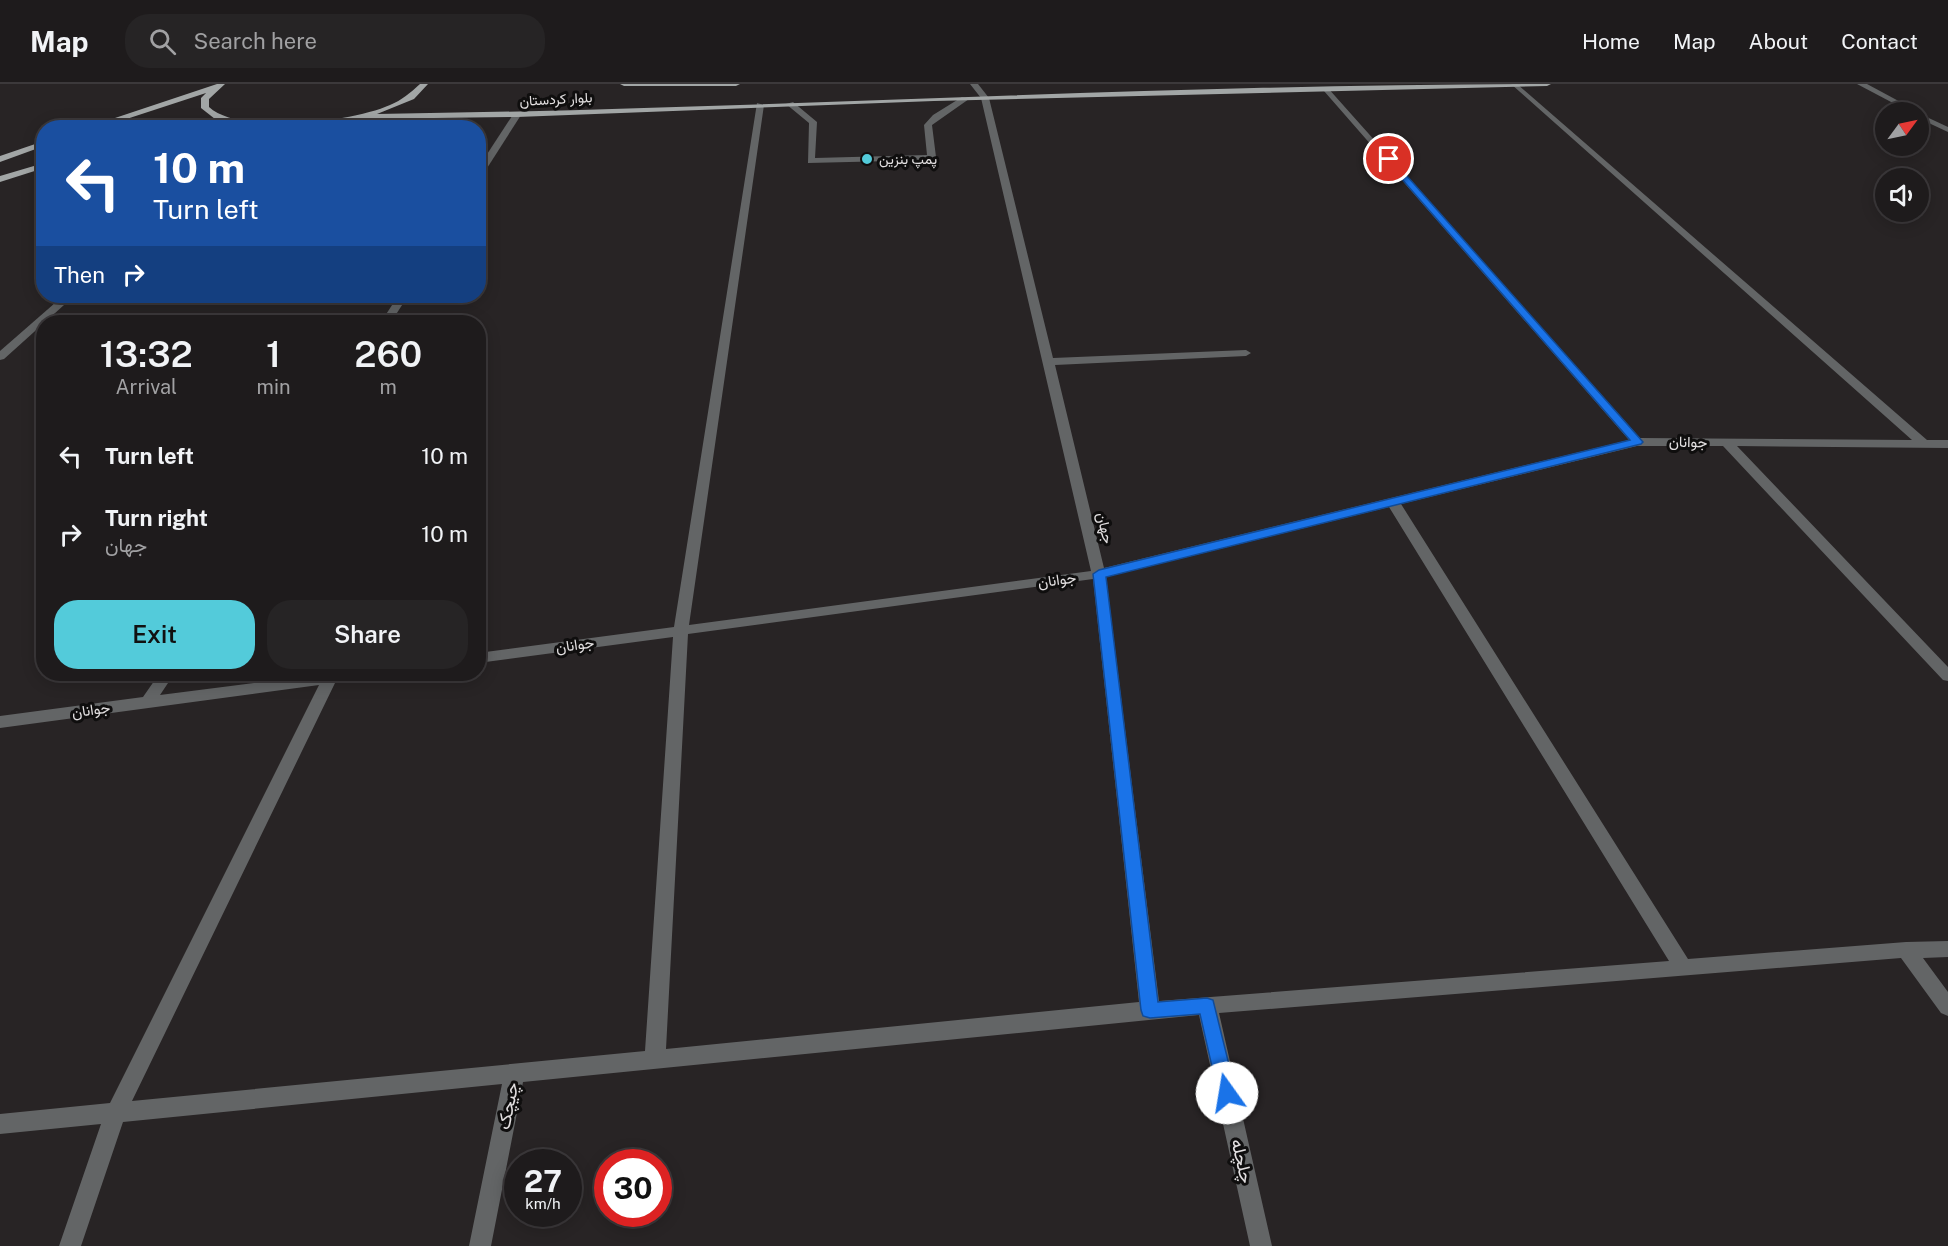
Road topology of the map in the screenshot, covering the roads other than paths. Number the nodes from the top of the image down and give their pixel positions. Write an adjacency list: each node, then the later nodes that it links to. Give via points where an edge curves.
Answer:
1 (424, 84): 17 (main road, via 408,98)
2 (624, 84): 7 (main road)
3 (736, 84): 7 (main road)
4 (974, 84): 11 (street)
5 (1546, 84): 8 (main road, بلوار کردستان)
6 (1861, 84): 13 (street)
7 (659, 85)
8 (1514, 85): 10 (main road, بلوار کردستان); 36 (street)
9 (217, 86): 18 (main road); 19 (main road, via 205,98 205,108)
10 (1327, 89): 11 (main road, بلوار کردستان); 34 (street)
11 (985, 98): 12 (main road, بلوار کردستان); 33 (street, جهان)
12 (965, 99): 14 (main road, بلوار کردستان); 14 (street, via 928,125 932,157 810,161 813,122)
13 (1895, 102)
14 (790, 104): 15 (main road, بلوار کردستان)
15 (760, 105): 16 (main road, بلوار کردستان); 40 (street)
16 (517, 115): 17 (main road, بلوار کردستان); 25 (street)
17 (358, 117): 20 (main road)
18 (113, 120)
19 (223, 120)
20 (342, 120)
21 (1929, 120): 22 (street)
22 (1948, 130)
23 (36, 146): 24 (main road)
24 (0, 159)
25 (486, 163)
26 (36, 168): 27 (main road)
27 (0, 179)
28 (61, 303): 29 (street)
29 (48, 315)
30 (36, 325): 32 (street)
31 (1246, 353): 33 (street)
32 (0, 357)
33 (1048, 362): 39 (street, جهان)
34 (1637, 442): 35 (street, جوانان); 38 (street, جوانان)
35 (1727, 443): 36 (street, جوانان); 42 (street)
36 (1924, 444): 37 (street, جوانان)
37 (1948, 444)
38 (1393, 502): 39 (street, جوانان); 50 (street)
39 (1099, 574): 40 (street, جوانان); 53 (street, جهان)
40 (681, 630): 41 (street, جوانان); 54 (street)
41 (486, 657)
42 (1948, 676)
43 (162, 681): 46 (street)
44 (307, 681): 46 (street, جوانان)
45 (329, 681): 56 (street)
46 (148, 702): 47 (street, جوانان)
47 (0, 722)
48 (1948, 949): 49 (street)
49 (1906, 950): 50 (street); 52 (street)
50 (1683, 967): 51 (street)
51 (1207, 1005): 53 (street); 60 (street, چلچله)
52 (1948, 1007)
53 (1150, 1010): 54 (street)
54 (656, 1058): 55 (street)
55 (515, 1072): 56 (street); 59 (street, چیچک)
56 (116, 1112): 57 (street); 58 (street)
57 (0, 1124)
58 (70, 1246)
59 (480, 1246)
60 (1262, 1246)

